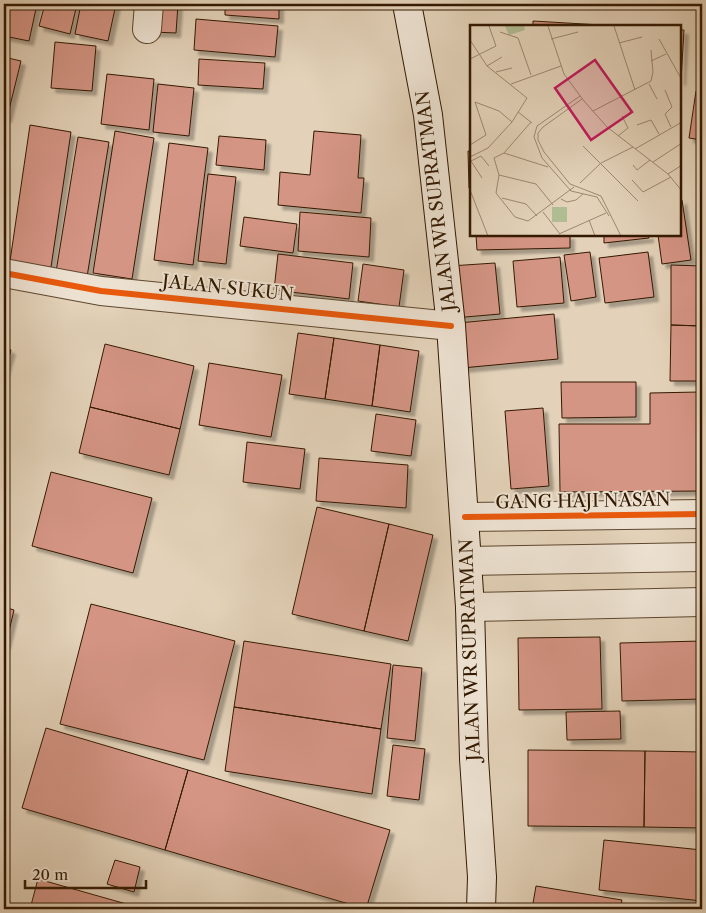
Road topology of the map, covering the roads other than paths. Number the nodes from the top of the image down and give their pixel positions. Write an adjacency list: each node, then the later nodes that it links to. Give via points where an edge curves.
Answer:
1 (407, 4): 3 (street, JALAN WR SUPRATMAN, via 428,115)
2 (4, 273): 3 (street, JALAN SUKUN, via 101,291)
3 (451, 326): 5 (street, JALAN WR SUPRATMAN)
4 (702, 514): 5 (street, GANG HAJI NASAN)
5 (464, 517): 7 (street, JALAN WR SUPRATMAN)
6 (702, 557): 7 (street)
7 (467, 561): 9 (street, JALAN WR SUPRATMAN)
8 (702, 602): 9 (street)
9 (470, 607): 10 (street, JALAN WR SUPRATMAN)
10 (481, 909)

